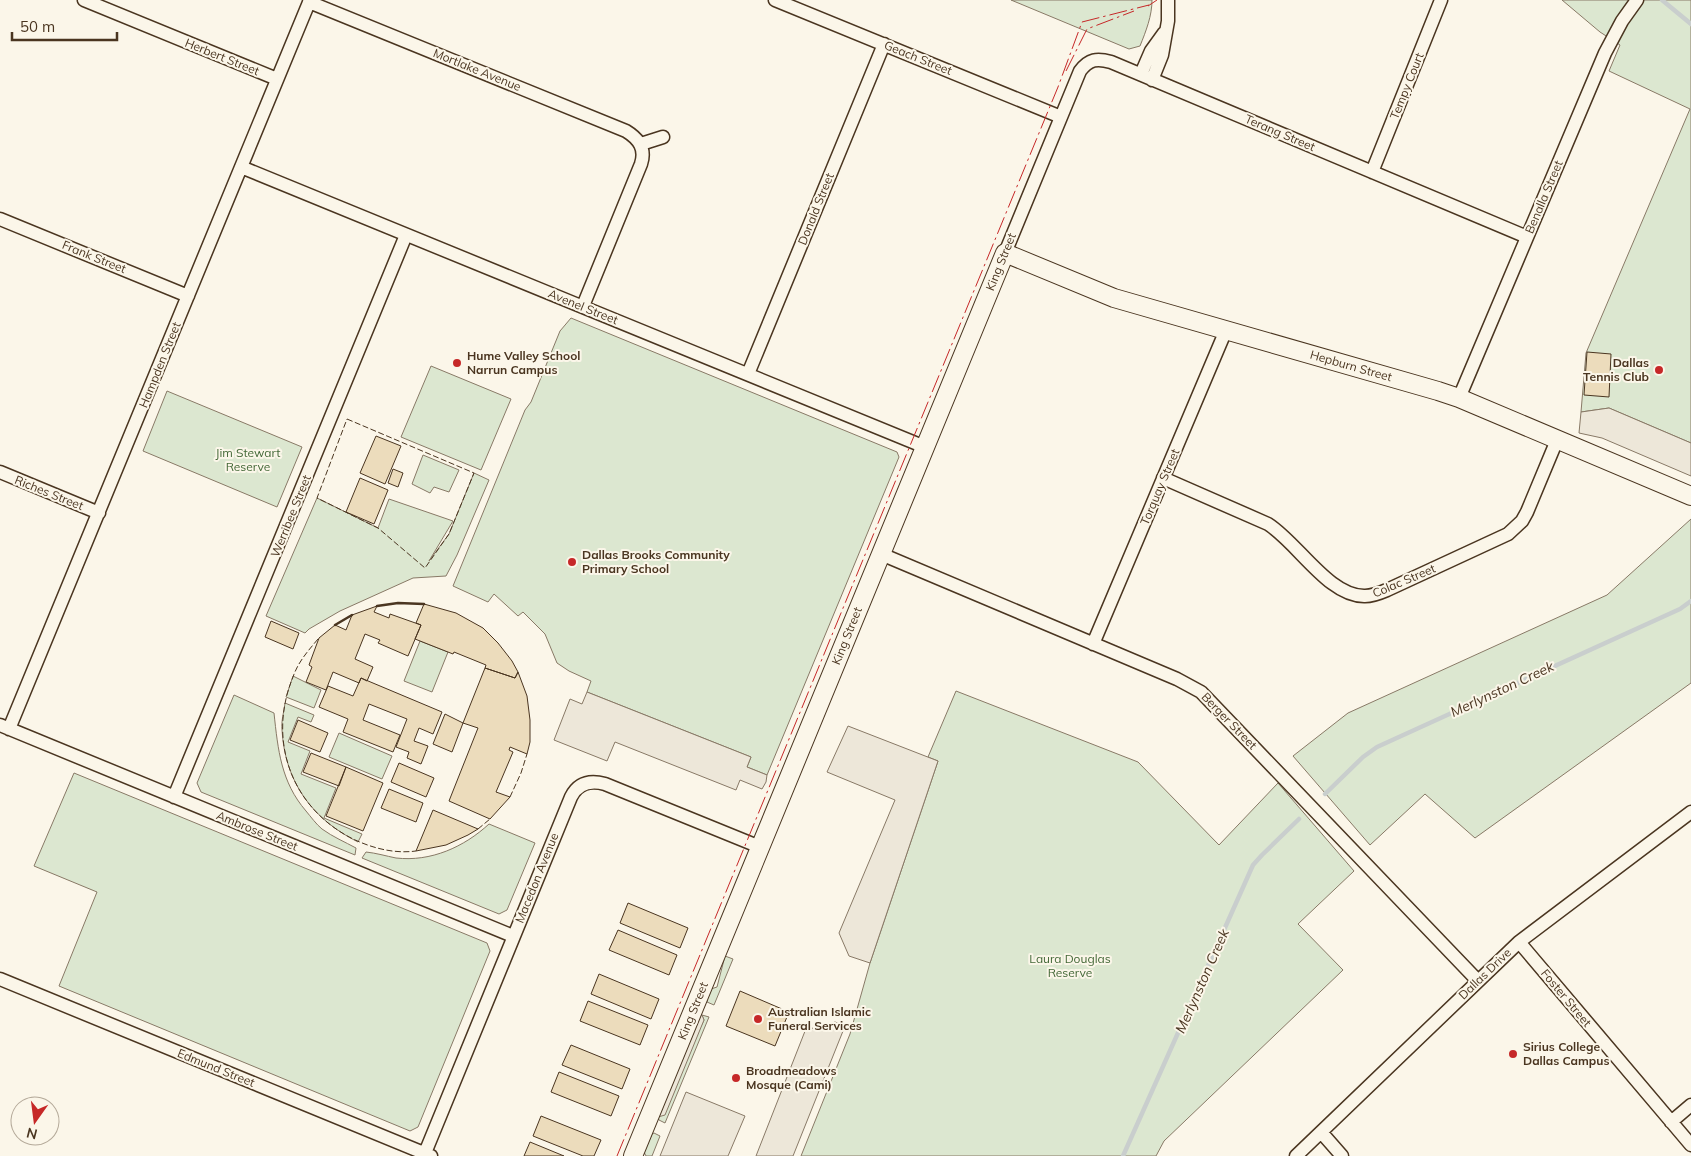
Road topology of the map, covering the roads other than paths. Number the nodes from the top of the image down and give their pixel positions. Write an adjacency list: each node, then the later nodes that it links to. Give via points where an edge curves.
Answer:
1 (84, 0): 9 (street, Herbert Street)
2 (775, 0): 7 (street, Geach Street)
3 (1168, 0): 8 (street, via 1165,31 1151,51)
4 (1441, 0): 14 (street, Tempy Court)
5 (1637, 0): 17 (street, Benalla Street, via 1605,53)
6 (309, 1): 9 (street, Hampden Street); 12 (street, Mortlake Avenue, via 626,131)
7 (884, 44): 10 (street, Geach Street); 22 (street, Donald Street)
8 (1146, 77): 10 (street, Terang Street, via 1102,59 1089,61 1080,71); 14 (street, Terang Street)
9 (277, 79): 13 (street, Hampden Street)
10 (1061, 117): 18 (street, King Street)
11 (663, 137): 12 (street)
12 (641, 144): 20 (street, via 641,164)
13 (241, 167): 16 (street, Avenel Street); 19 (street, Hampden Street)
14 (1372, 172): 17 (street, Terang Street)
15 (0, 218): 19 (street, Frank Street)
16 (406, 235): 20 (street, Avenel Street); 33 (street, Werribee Street)
17 (1528, 237): 23 (street, Benalla Street)
18 (1005, 253): 21 (street, Hepburn Street, via 1114,298); 25 (street, King Street)
19 (188, 296): 29 (street, Hampden Street)
20 (583, 306): 22 (street, Avenel Street)
21 (1226, 330): 23 (street, Hepburn Street); 27 (street, Torquay Street)
22 (748, 374): 25 (street, Avenel Street)
23 (1459, 398): 24 (street, Hepburn Street)
24 (1557, 440): 27 (street, Colac Street, via 1522,521 1515,528 1388,590 1366,596 1347,593 1334,586 1268,524); 28 (street, Hepburn Street)
25 (925, 447): 30 (street, King Street)
26 (0, 472): 29 (street, Riches Street)
27 (1163, 478): 31 (street, Torquay Street)
28 (1691, 496)
29 (99, 513): 32 (street, Hampden Street)
30 (881, 554): 31 (street, Berger Street); 35 (street, King Street)
31 (1093, 644): 39 (street, Berger Street, via 1201,692)
32 (5, 727): 33 (street, Ambrose Street)
33 (174, 797): 36 (street, Ambrose Street)
34 (1691, 812): 37 (street, Dallas Drive)
35 (760, 847): 36 (street, Macedon Avenue, via 605,784 585,783 570,797); 45 (street, King Street)
36 (513, 936): 44 (street, Macedon Avenue)
37 (1519, 942): 39 (street, Dallas Drive); 41 (street, Foster Street)
38 (0, 979): 44 (street, Edmund Street)
39 (1478, 981): 42 (street, Dallas Drive)
40 (1691, 1105): 41 (street)
41 (1671, 1122): 43 (street, Foster Street)
42 (1321, 1132): 46 (street, Dallas Drive); 47 (street)
43 (1691, 1145)
44 (428, 1155)
45 (633, 1156)
46 (1296, 1156)
47 (1342, 1156)

